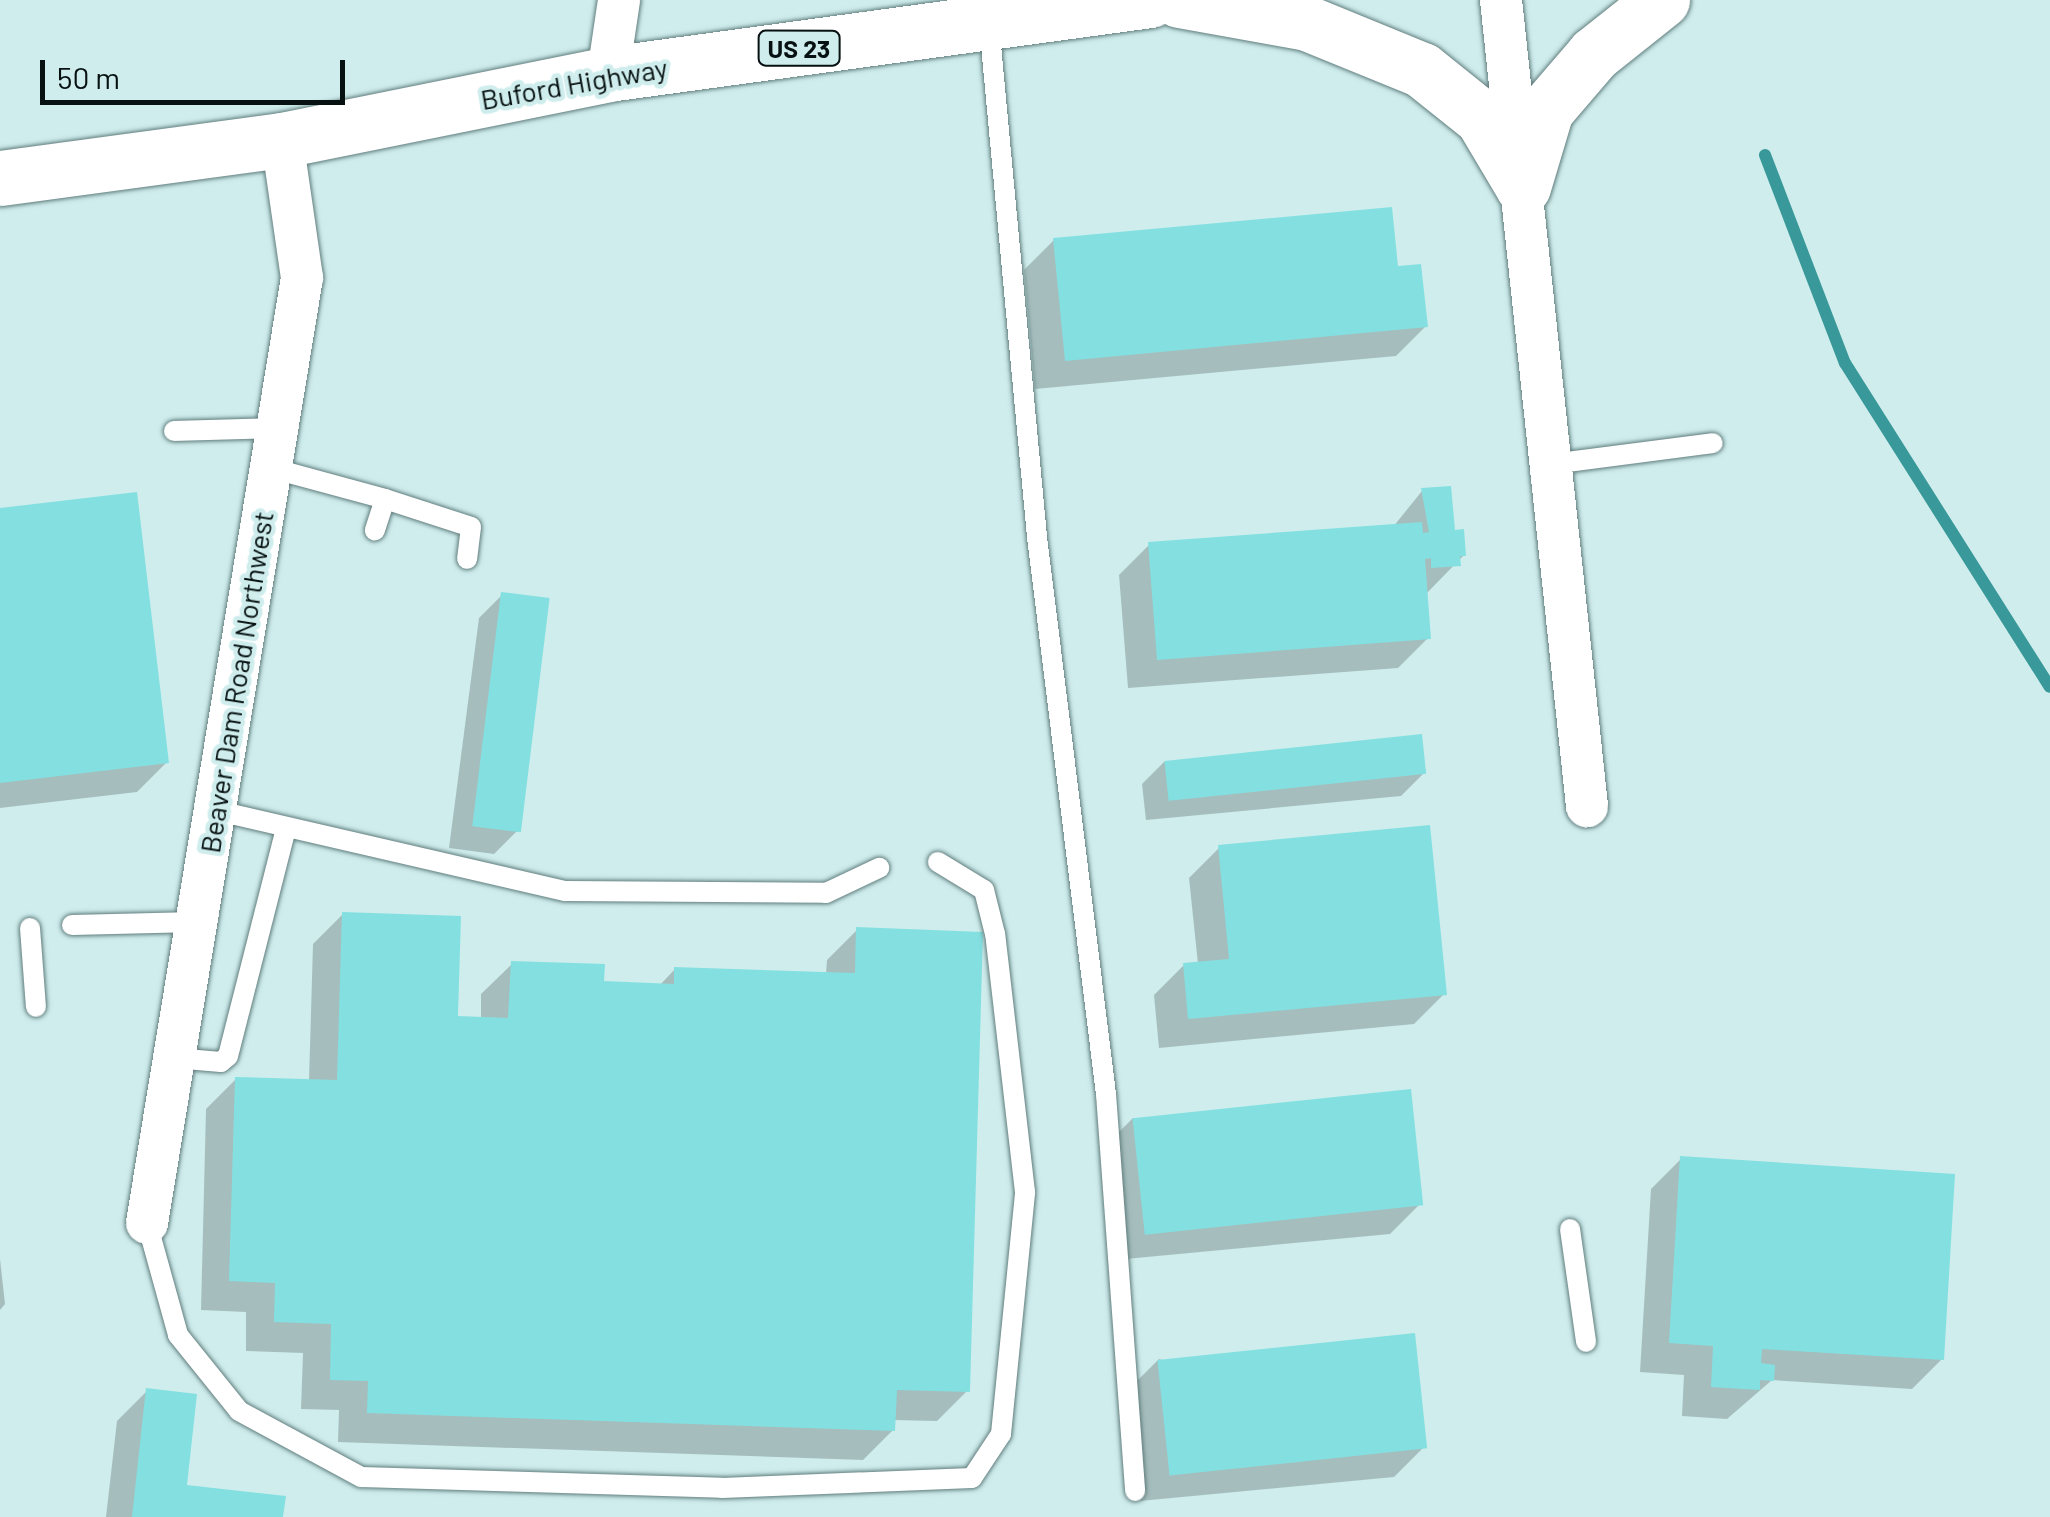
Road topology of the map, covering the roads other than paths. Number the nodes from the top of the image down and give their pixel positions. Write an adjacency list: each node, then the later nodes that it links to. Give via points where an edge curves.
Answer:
1 (619, 0): 7 (street)
2 (1150, 0): 6 (main road, Buford Highway / US 23)
3 (1179, 0): 10 (main road, via 1307,23 1422,70 1482,118)
4 (1501, 0): 10 (street)
5 (1662, 0): 10 (main road, via 1594,54 1546,110)
6 (989, 22): 7 (main road, Buford Highway / US 23); 31 (lane, via 1036,537 1106,1094)
7 (608, 74): 8 (main road, Buford Highway / US 23)
8 (282, 140): 9 (main road, Buford Highway / US 23); 13 (street, Beaver Dam Road Northwest, via 302,278)
9 (0, 178)
10 (1523, 186): 14 (street)
11 (174, 431): 13 (lane)
12 (1713, 443): 14 (lane)
13 (274, 448): 15 (lane); 19 (street, Beaver Dam Road Northwest)
14 (1552, 464): 18 (street)
15 (385, 499): 16 (lane); 17 (lane, via 471,527)
16 (375, 530)
17 (467, 559)
18 (1587, 806)
19 (214, 810): 20 (lane); 23 (street, Beaver Dam Road Northwest)
20 (286, 829): 22 (lane, via 565,891 826,893); 27 (lane, via 228,1056 221,1062)
21 (938, 862): 28 (lane, via 984,890 1025,1192 1001,1434 972,1478 722,1488 361,1477 239,1411 178,1336)
22 (880, 868)
23 (196, 922): 24 (lane); 27 (street, Beaver Dam Road Northwest)
24 (72, 925)
25 (30, 928): 26 (lane)
26 (36, 1006)
27 (174, 1058): 28 (street, Beaver Dam Road Northwest)
28 (147, 1223)
29 (1570, 1229): 30 (lane)
30 (1586, 1342)
31 (1135, 1490)

